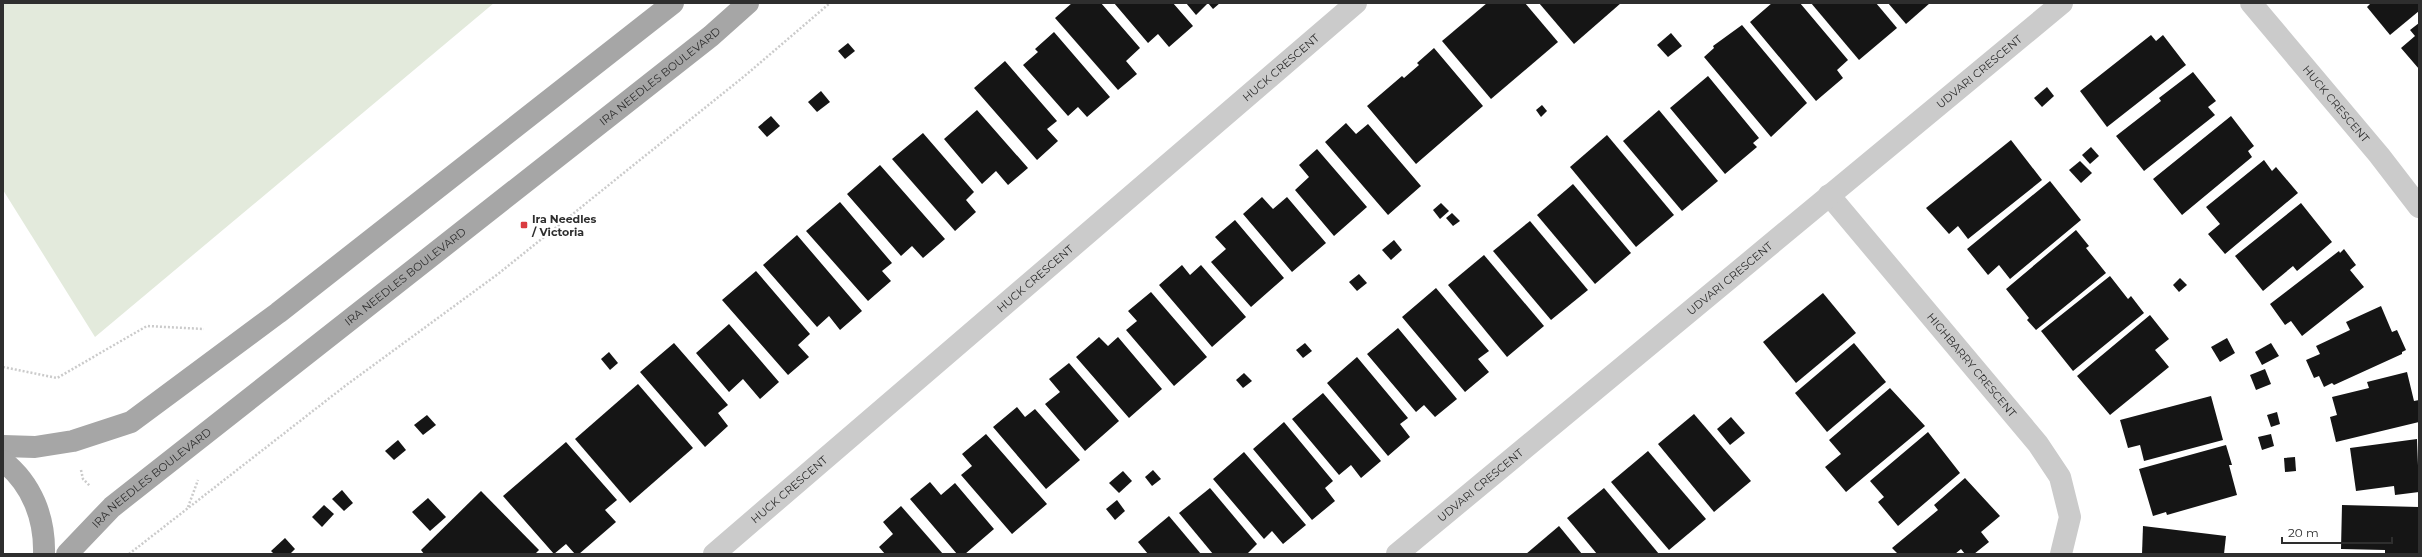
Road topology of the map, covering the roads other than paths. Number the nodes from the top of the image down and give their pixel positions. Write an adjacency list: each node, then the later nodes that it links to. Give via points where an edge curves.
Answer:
1 (673, 3): 8 (main road, via 278,313 132,422 73,441 35,447)
2 (748, 3): 11 (main road, IRA NEEDLES BOULEVARD, via 711,36 112,507)
3 (1356, 3): 12 (street, HUCK CRESCENT)
4 (2062, 3): 6 (street, UDVARI CRESCENT)
5 (2251, 3): 7 (street, HUCK CRESCENT, via 2379,155)
6 (1829, 195): 13 (street, UDVARI CRESCENT); 14 (street, HIGHBARRY CRESCENT, via 2038,444 2060,477 2070,517)
7 (2419, 207)
8 (3, 446)
9 (3, 461): 10 (main road, via 13,469 33,497 41,516)
10 (44, 554)
11 (66, 554)
12 (714, 554)
13 (1397, 554)
14 (2061, 554)

